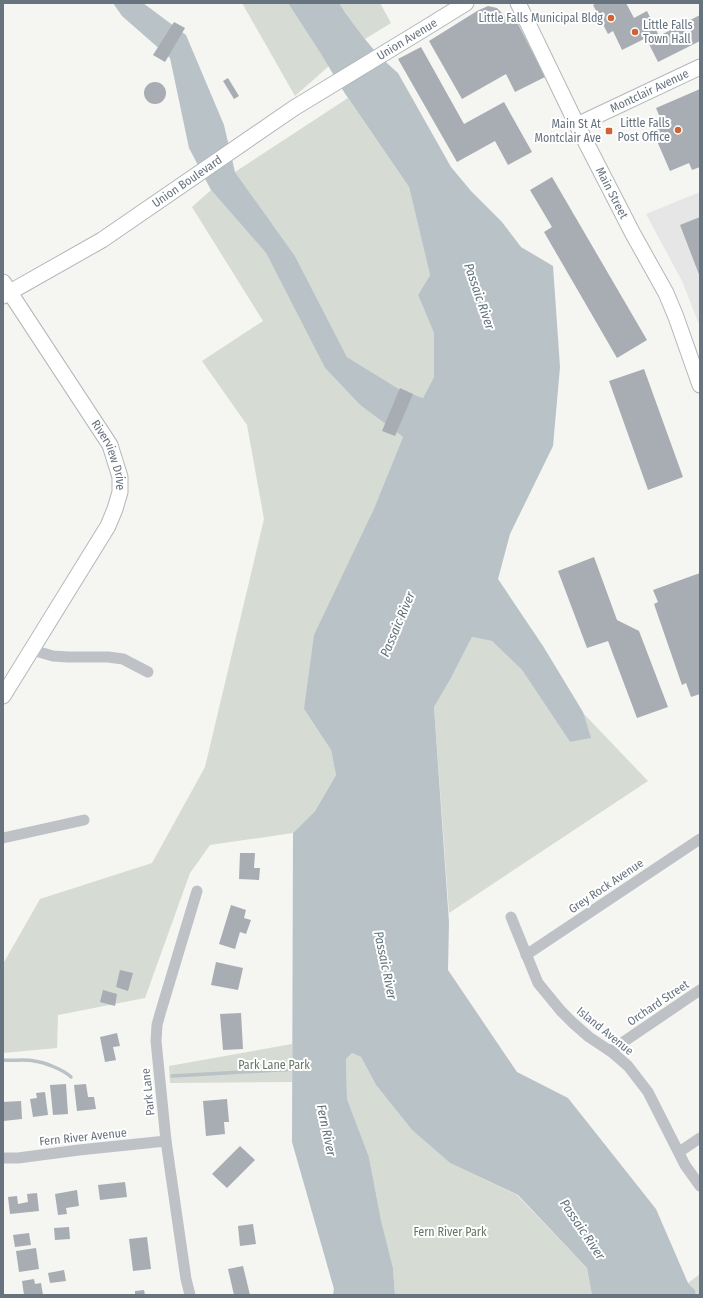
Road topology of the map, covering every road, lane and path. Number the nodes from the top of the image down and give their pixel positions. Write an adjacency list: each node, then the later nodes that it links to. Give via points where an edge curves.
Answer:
1 (466, 3): 3 (main road, Union Avenue)
2 (518, 3): 5 (main road, Main Street)
3 (369, 63): 6 (main road, Union Boulevard, via 294,108 102,240)
4 (700, 67): 5 (main road, Montclair Avenue)
5 (577, 125): 7 (main road, Main Street, via 666,293)
6 (5, 291): 8 (main road, Riverview Drive, via 110,445 120,476 120,492 108,526)
7 (700, 385)
8 (32, 650): 9 (street, via 53,656 123,659); 10 (main road, Riverview Drive)
9 (148, 672)
10 (3, 696)
11 (84, 820): 12 (street)
12 (3, 838)
13 (700, 839): 16 (street, Grey Rock Avenue)
14 (197, 891): 20 (street, Park Lane, via 158,1025 156,1041)
15 (511, 917): 16 (street, Island Avenue)
16 (526, 955): 18 (street, Island Avenue, via 538,983 561,1012 589,1037)
17 (700, 990): 18 (street, Orchard Street)
18 (610, 1051): 21 (street, Island Avenue, via 628,1066 648,1092)
19 (700, 1138): 21 (street)
20 (166, 1141): 22 (street, Fern River Avenue); 24 (street, Park Lane)
21 (679, 1152): 23 (street, Island Avenue)
22 (3, 1158)
23 (700, 1186)
24 (190, 1295)

